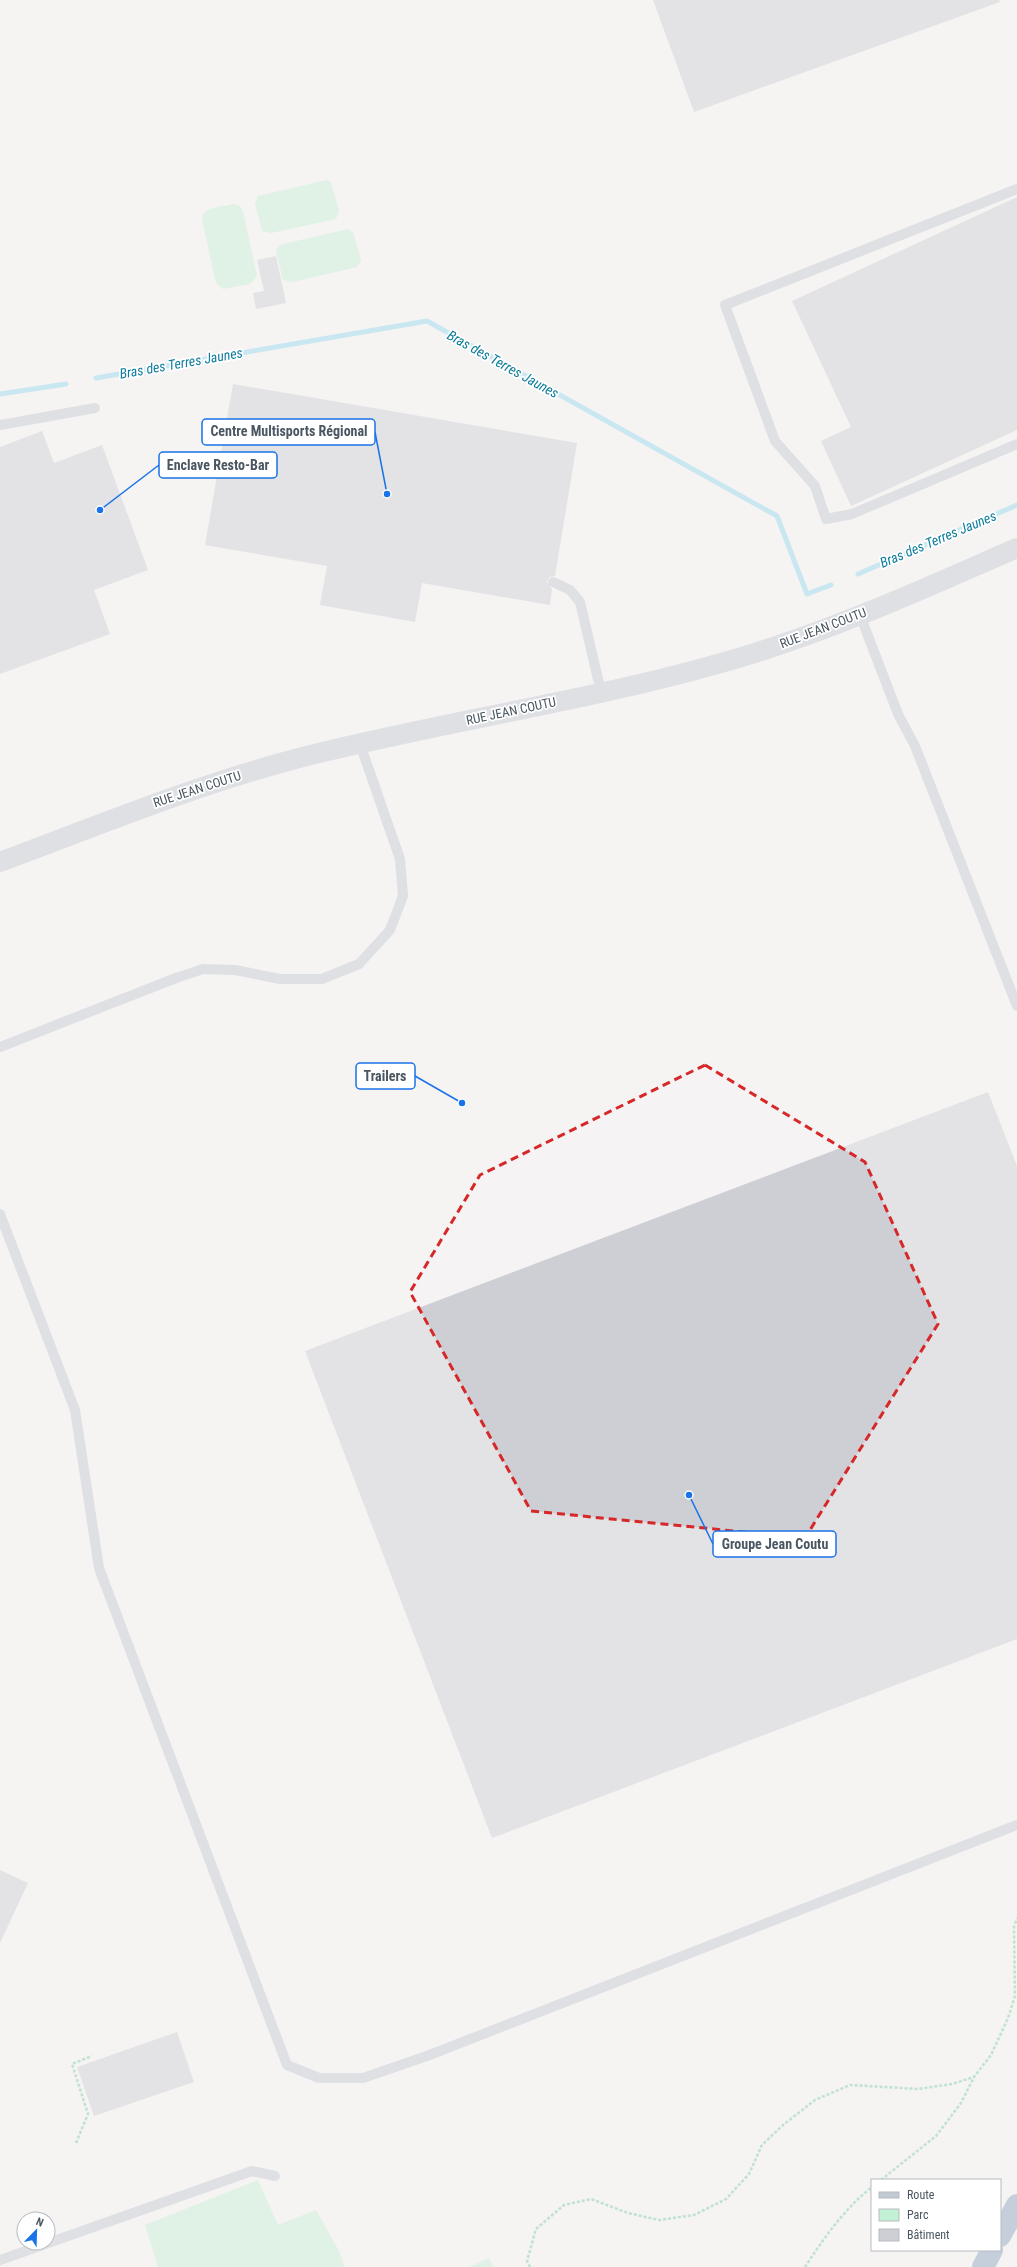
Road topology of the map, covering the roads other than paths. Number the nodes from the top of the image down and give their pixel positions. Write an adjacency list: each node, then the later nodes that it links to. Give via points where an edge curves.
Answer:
1 (1017, 188): 4 (lane, via 725,305 775,441 815,486 826,519 852,514)
2 (95, 408): 3 (lane)
3 (0, 425)
4 (1017, 444)
5 (1017, 548): 7 (street, RUE JEAN COUTU)
6 (554, 582): 8 (lane, via 570,590 580,602)
7 (860, 615): 8 (street, RUE JEAN COUTU, via 736,659); 11 (lane, via 898,714 915,746)
8 (601, 692): 9 (street, RUE JEAN COUTU)
9 (360, 744): 10 (street, RUE JEAN COUTU, via 298,758 216,782 142,807); 12 (lane, via 400,859 403,896 390,930 359,964 322,979 280,979 235,970 203,969)
10 (0, 862)
11 (1017, 1006)
12 (0, 1047)
13 (0, 1214): 14 (lane, via 75,1410 99,1568 287,2065 319,2078 363,2078 427,2056)
14 (1017, 1825)
15 (275, 2176): 19 (lane, via 252,2171)
16 (1017, 2206): 17 (highway)
17 (1001, 2234)
18 (991, 2251): 20 (highway)
19 (0, 2260)
20 (983, 2267)

